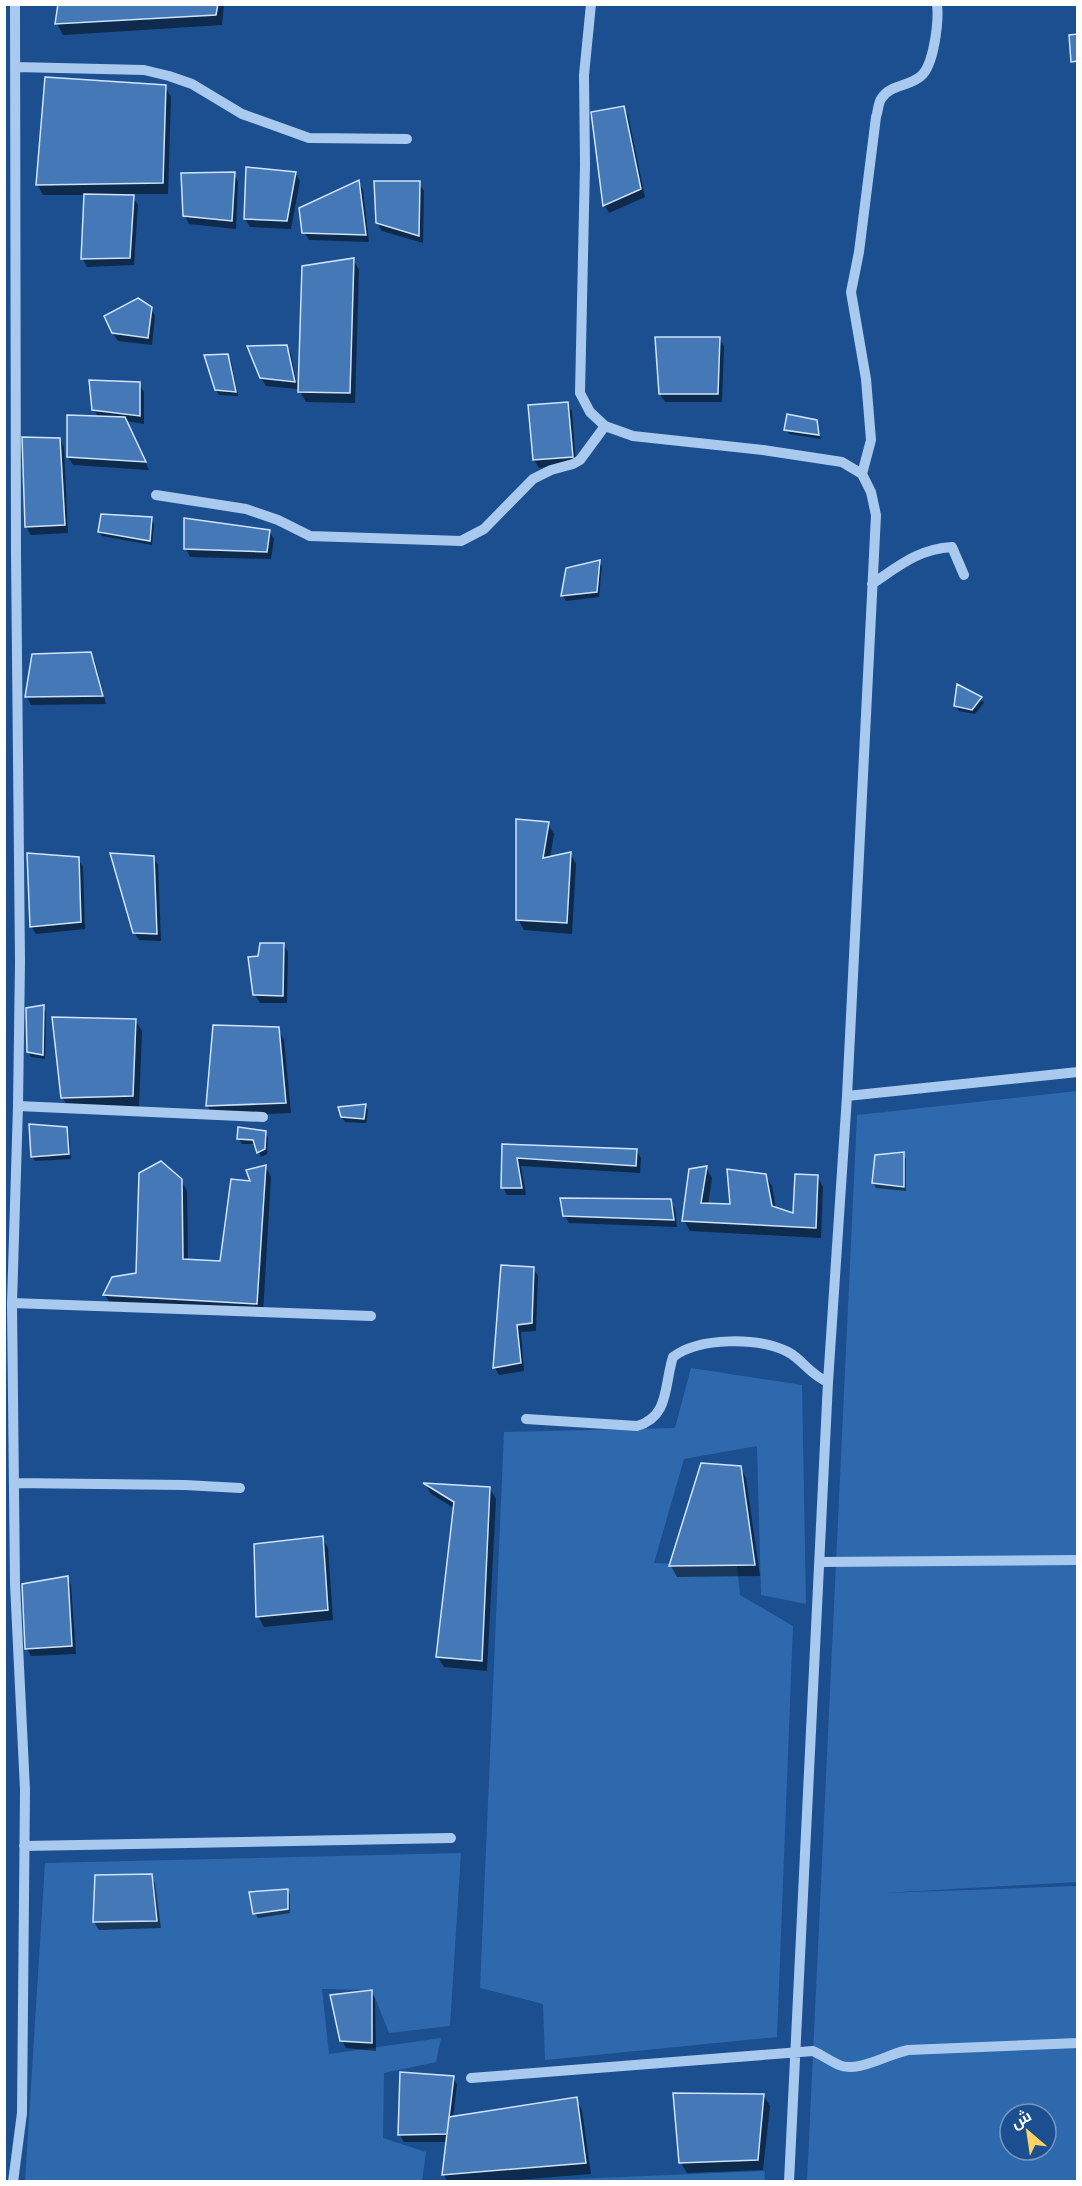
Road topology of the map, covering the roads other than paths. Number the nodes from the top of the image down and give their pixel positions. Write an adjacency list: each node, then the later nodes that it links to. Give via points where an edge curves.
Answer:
1 (15, 4): 4 (street)
2 (591, 4): 6 (street, via 584,75 580,393 590,412)
3 (937, 4): 7 (street, via 930,63 924,75 892,88 881,98 876,117 851,292 872,440)
4 (16, 67): 5 (street, via 144,70 192,84 242,114 309,138); 13 (street)
5 (407, 140)
6 (605, 426): 7 (street, via 633,436 842,462); 8 (street, via 580,460 533,479 483,529 461,541 310,536 246,509)
7 (862, 474): 10 (street, via 876,515)
8 (156, 495)
9 (964, 575): 10 (street, via 952,547 934,548)
10 (872, 584): 12 (street)
11 (1077, 1072): 12 (street)
12 (847, 1096): 17 (street)
13 (18, 1106): 14 (street); 15 (street)
14 (263, 1117)
15 (12, 1303): 16 (street); 19 (street)
16 (371, 1316)
17 (828, 1382): 18 (street, via 817,1378 790,1352 770,1345 702,1344 673,1357 664,1402 647,1424); 22 (street)
18 (526, 1419)
19 (14, 1483): 20 (street); 24 (street)
20 (240, 1488)
21 (1077, 1560): 22 (street)
22 (820, 1562): 26 (street)
23 (451, 1838): 24 (street)
24 (24, 1846): 28 (street, via 22,2113)
25 (1077, 2043): 26 (street, via 908,2050 855,2067 840,2066 813,2051)
26 (795, 2053): 27 (street); 29 (street)
27 (471, 2078)
28 (13, 2181)
29 (789, 2181)

